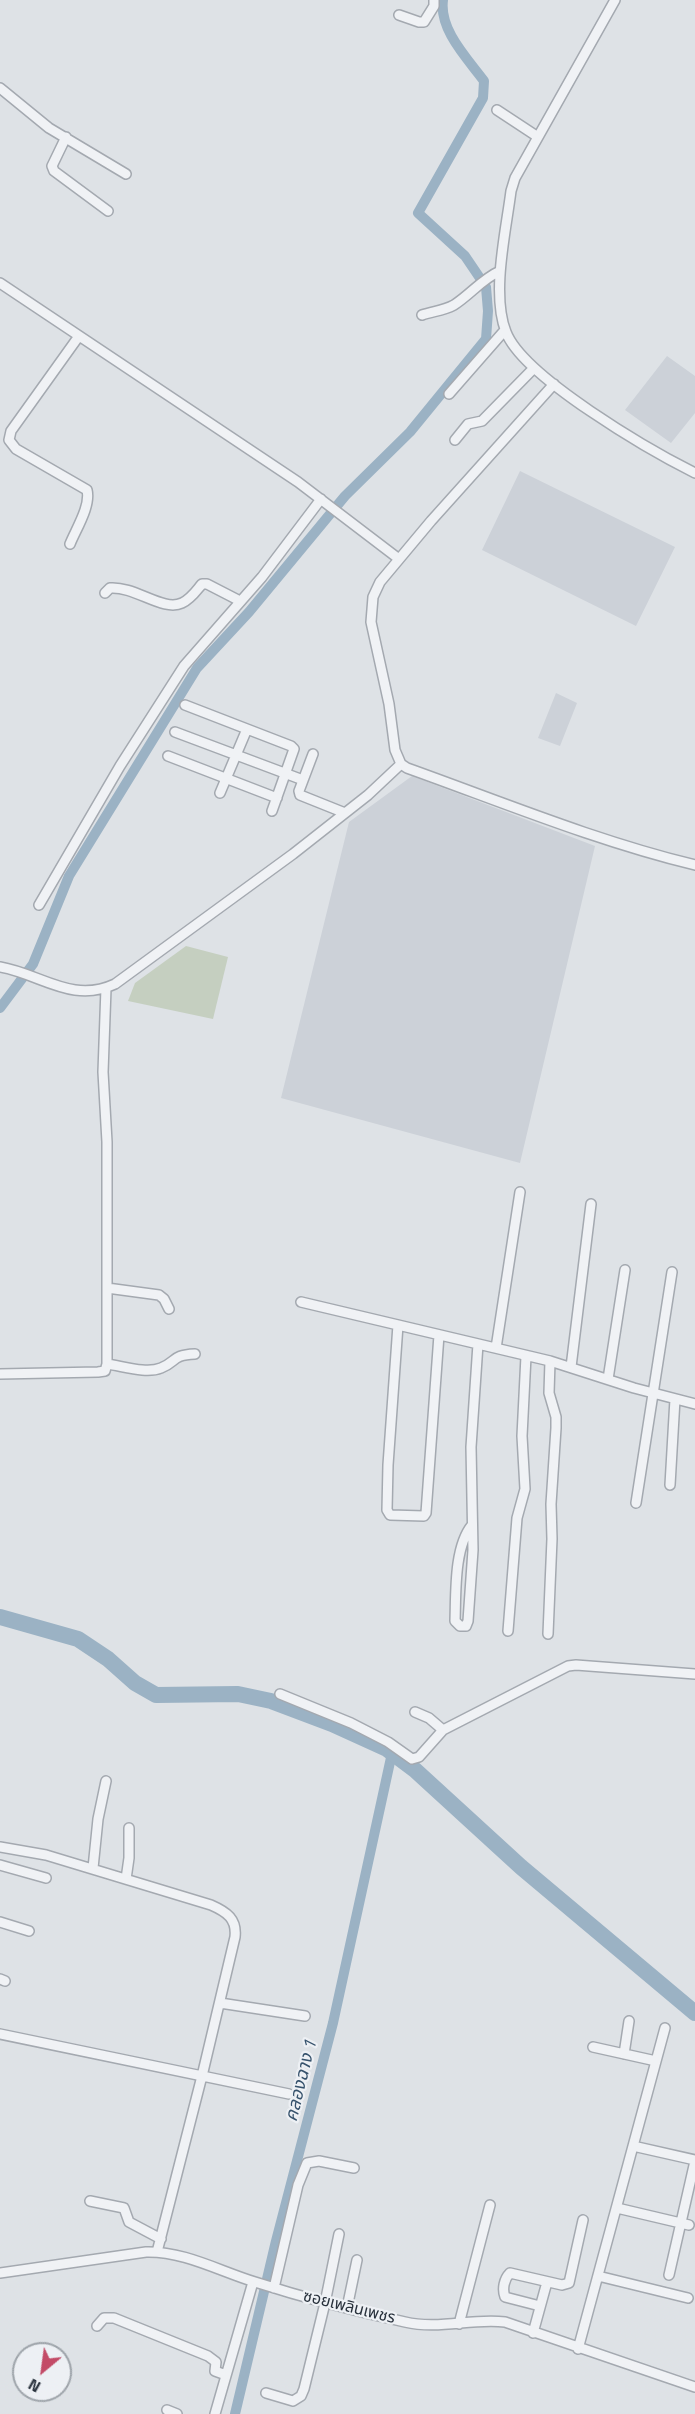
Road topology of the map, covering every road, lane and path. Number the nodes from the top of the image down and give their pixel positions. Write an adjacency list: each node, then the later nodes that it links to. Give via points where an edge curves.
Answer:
1 (615, 0): 7 (street)
2 (434, 3): 3 (street, via 427,21)
3 (399, 15)
4 (0, 88): 6 (street)
5 (498, 110): 7 (street)
6 (66, 137): 8 (street); 9 (street, via 52,166 54,171)
7 (538, 137): 10 (street, via 511,191)
8 (126, 174)
9 (108, 211)
10 (500, 271): 12 (street, via 482,280 456,304); 13 (street)
11 (0, 283): 14 (street)
12 (422, 315)
13 (505, 330): 15 (street); 17 (street)
14 (80, 336): 20 (street); 21 (street, via 9,436 16,449 87,490)
15 (534, 368): 16 (street); 18 (street, via 482,421 468,424)
16 (554, 384): 19 (street, via 647,448); 22 (street)
17 (449, 394)
18 (455, 440)
19 (695, 473)
20 (323, 501): 22 (street); 24 (street)
21 (70, 544)
22 (399, 559): 31 (street, via 380,582 370,608)
23 (105, 593): 24 (street, via 110,588 122,587 172,606 184,603 202,584 207,584)
24 (240, 601): 40 (street, via 184,666)
25 (185, 705): 26 (street)
26 (246, 729): 29 (street); 32 (street, via 294,749)
27 (175, 732): 29 (street)
28 (314, 754): 34 (street)
29 (237, 755): 32 (street); 33 (street)
30 (168, 756): 33 (street)
31 (401, 765): 38 (street); 39 (street, via 568,827)
32 (286, 772): 34 (street); 36 (street)
33 (228, 778): 35 (street); 36 (street)
34 (303, 780): 38 (street, via 300,795)
35 (220, 793)
36 (277, 798): 37 (street)
37 (272, 811)
38 (345, 813): 42 (street, via 146,963)
39 (695, 865)
40 (39, 905)
41 (0, 967): 42 (street, via 80,991)
42 (106, 988): 47 (street, via 103,1072)
43 (520, 1192): 53 (street)
44 (591, 1204): 58 (street)
45 (625, 1270): 60 (street)
46 (672, 1272): 61 (street)
47 (107, 1288): 49 (street, via 159,1295); 57 (street)
48 (301, 1302): 50 (street)
49 (169, 1309)
50 (398, 1325): 51 (street); 51 (street, via 388,1465 390,1515 426,1513)
51 (439, 1335): 52 (street)
52 (478, 1344): 53 (street); 66 (street, via 471,1447)
53 (496, 1348): 55 (street)
54 (195, 1354): 57 (street, via 181,1354 163,1368 153,1370)
55 (526, 1356): 56 (street); 67 (street, via 522,1436 525,1489 517,1518)
56 (550, 1361): 58 (street); 68 (street, via 549,1393 556,1428)
57 (107, 1364): 59 (street, via 105,1371 98,1372)
58 (571, 1367): 60 (street)
59 (0, 1374)
60 (608, 1379): 61 (street)
61 (653, 1393): 62 (street); 65 (street)
62 (675, 1399): 63 (street); 64 (street)
63 (695, 1404)
64 (670, 1485)
65 (636, 1503)
66 (472, 1525): 66 (street, via 460,1551 455,1614 456,1623 464,1626 468,1621)
67 (508, 1631)
68 (548, 1634)
69 (695, 1674): 72 (street, via 568,1666)
70 (280, 1694): 72 (street, via 360,1727 412,1759 419,1757)
71 (415, 1712): 72 (street)
72 (443, 1730)
73 (106, 1781): 77 (street)
74 (129, 1828): 79 (street)
75 (0, 1847): 77 (street)
76 (0, 1865): 78 (street)
77 (93, 1868): 79 (street)
78 (46, 1878)
79 (126, 1879): 82 (street, via 211,1905 230,1916 236,1929)
80 (0, 1922): 81 (street)
81 (29, 1931)
82 (220, 2002): 83 (street); 90 (street)
83 (305, 2016)
84 (629, 2021): 88 (street)
85 (665, 2028): 89 (street)
86 (0, 2034): 90 (street)
87 (593, 2047): 88 (street)
88 (624, 2054): 89 (street)
89 (656, 2061): 92 (street)
90 (202, 2076): 91 (street); 101 (street)
91 (289, 2094)
92 (633, 2146): 93 (street); 97 (street)
93 (695, 2161): 99 (street)
94 (354, 2168): 109 (street, via 319,2161 307,2163 298,2185)
95 (90, 2201): 101 (street, via 124,2208 129,2222)
96 (489, 2205): 114 (street)
97 (617, 2208): 99 (street); 106 (street)
98 (583, 2220): 108 (street, via 568,2283)
99 (685, 2225): 105 (street)
100 (339, 2234): 111 (street)
101 (160, 2239): 102 (street)
102 (157, 2252): 104 (street, ซอยเพลินเพชร); 107 (street, ซอยเพลินเพชร, via 184,2257)
103 (357, 2260): 113 (street)
104 (0, 2273)
105 (669, 2275)
106 (598, 2276): 110 (street); 117 (street)
107 (253, 2282): 109 (street, ซอยเพลินเพชร); 118 (street)
108 (547, 2282): 112 (street); 112 (street, via 510,2273 505,2281 506,2297)
109 (274, 2288): 111 (street, ซอยเพลินเพชร)
110 (688, 2298)
111 (326, 2303): 113 (street, ซอยเพลินเพชร); 120 (street, via 301,2396 289,2400)
112 (540, 2306): 116 (street)
113 (347, 2308): 114 (street, ซอยเพลินเพชร, via 427,2326)
114 (459, 2324): 116 (street, ซอยเพลินเพชร, via 505,2322)
115 (97, 2326): 118 (street, via 104,2318 114,2318 208,2356 216,2361 215,2371)
116 (533, 2333): 117 (street, ซอยเพลินเพชร)
117 (578, 2349): 119 (street, ซอยเพลินเพชร)
118 (226, 2375): 123 (street)
119 (695, 2387)
120 (266, 2393)
121 (167, 2410): 122 (street)
122 (177, 2414)
123 (215, 2414)

